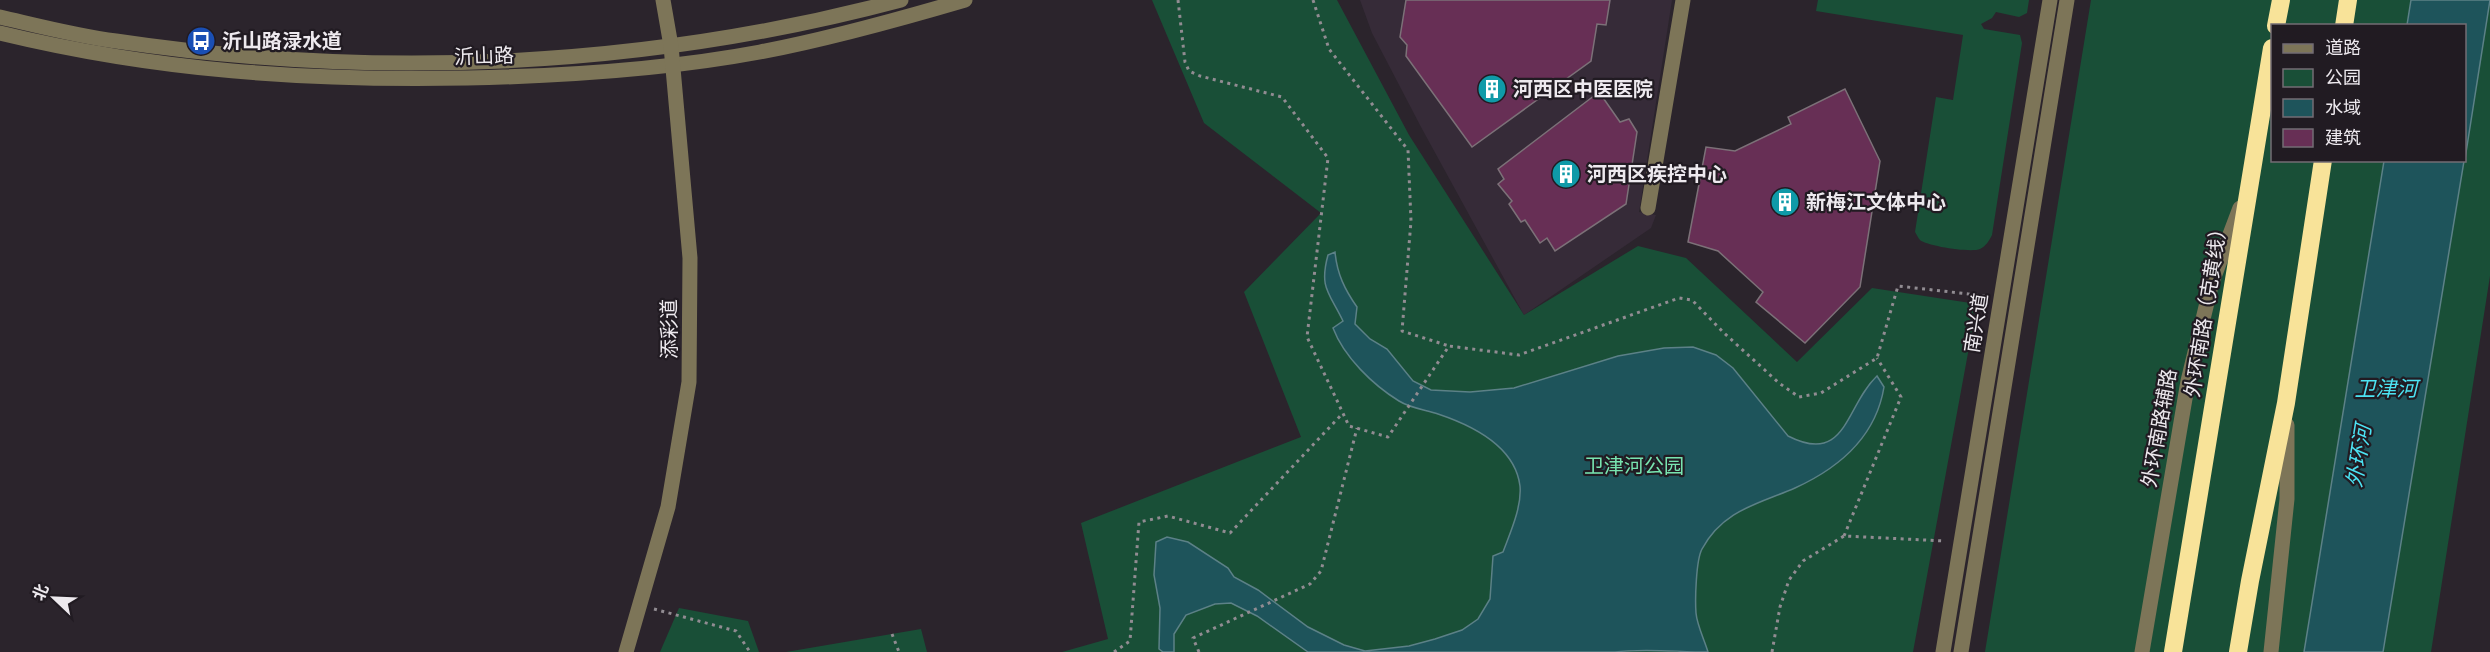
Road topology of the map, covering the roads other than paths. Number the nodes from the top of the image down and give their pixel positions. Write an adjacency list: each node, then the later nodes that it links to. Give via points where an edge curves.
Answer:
1 (663, 0): 13 (street, 添彩道)
2 (901, 0): 13 (street, 沂山路, via 795,27)
3 (964, 0): 15 (street, 沂山路, via 822,39)
4 (1683, 0): 18 (street)
5 (2050, 0): 21 (street, 南兴道)
6 (2067, 0): 22 (street, 南兴道)
7 (2281, 0): 10 (highway)
8 (2348, 0): 11 (highway)
9 (0, 17): 13 (street, 沂山路, via 114,41 180,50 340,62 497,61)
10 (2276, 24)
11 (2344, 24)
12 (0, 33): 15 (street, 沂山路, via 114,57 307,77 512,77)
13 (671, 46): 15 (street, 添彩道)
14 (2271, 54): 17 (highway, 外环南路（克黄线）)
15 (672, 66): 20 (street, 添彩道, via 690,258 689,382 668,507)
16 (2323, 162): 19 (highway)
17 (2250, 183): 23 (street, 外环南路辅路, via 2212,282 2188,381); 24 (highway, 外环南路（克黄线）)
18 (1648, 208)
19 (2286, 403): 25 (highway); 26 (street, via 2287,499)
20 (626, 652)
21 (1942, 652)
22 (1960, 652)
23 (2142, 652)
24 (2173, 652)
25 (2238, 652)
26 (2271, 652)

